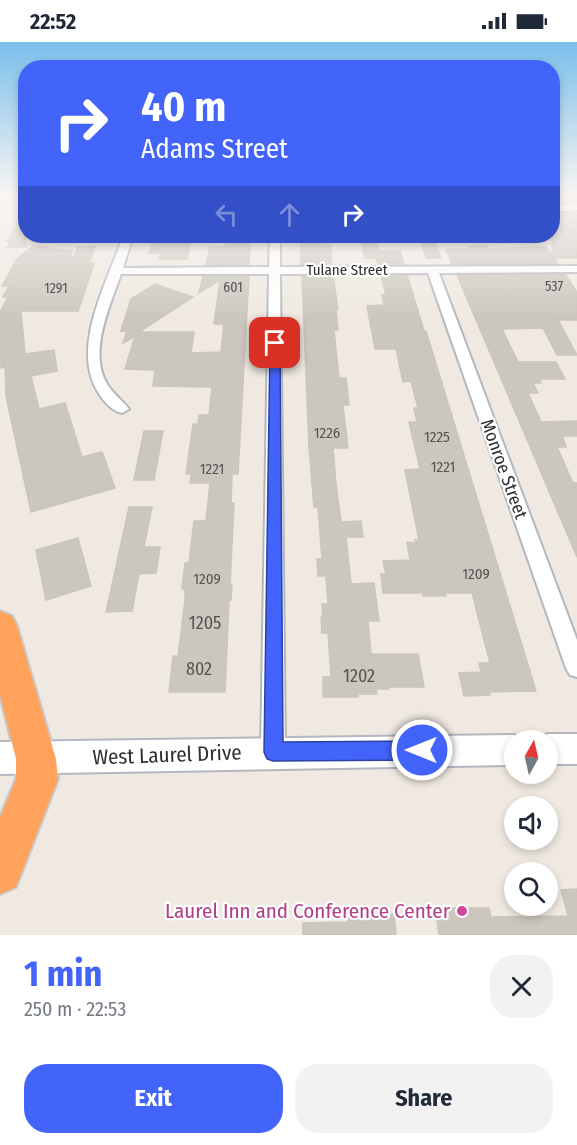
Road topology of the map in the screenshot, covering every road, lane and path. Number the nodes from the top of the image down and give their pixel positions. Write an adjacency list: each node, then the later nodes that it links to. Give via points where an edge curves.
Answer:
1 (126, 243): 6 (street)
2 (275, 243): 5 (street)
3 (577, 269): 4 (street, Tulane Street)
4 (432, 270): 5 (street, Tulane Street); 9 (street, Monroe Street)
5 (275, 271): 6 (street, Tulane Street); 13 (street)
6 (117, 272): 7 (street, via 95,333 93,358 103,392)
7 (122, 409)
8 (0, 626): 14 (highway)
9 (577, 668)
10 (558, 749): 11 (main road)
11 (577, 749)
12 (504, 750): 13 (main road, West Laurel Drive)
13 (273, 752): 14 (main road, West Laurel Drive)
14 (18, 758): 15 (highway, via 37,779)
15 (0, 871)

